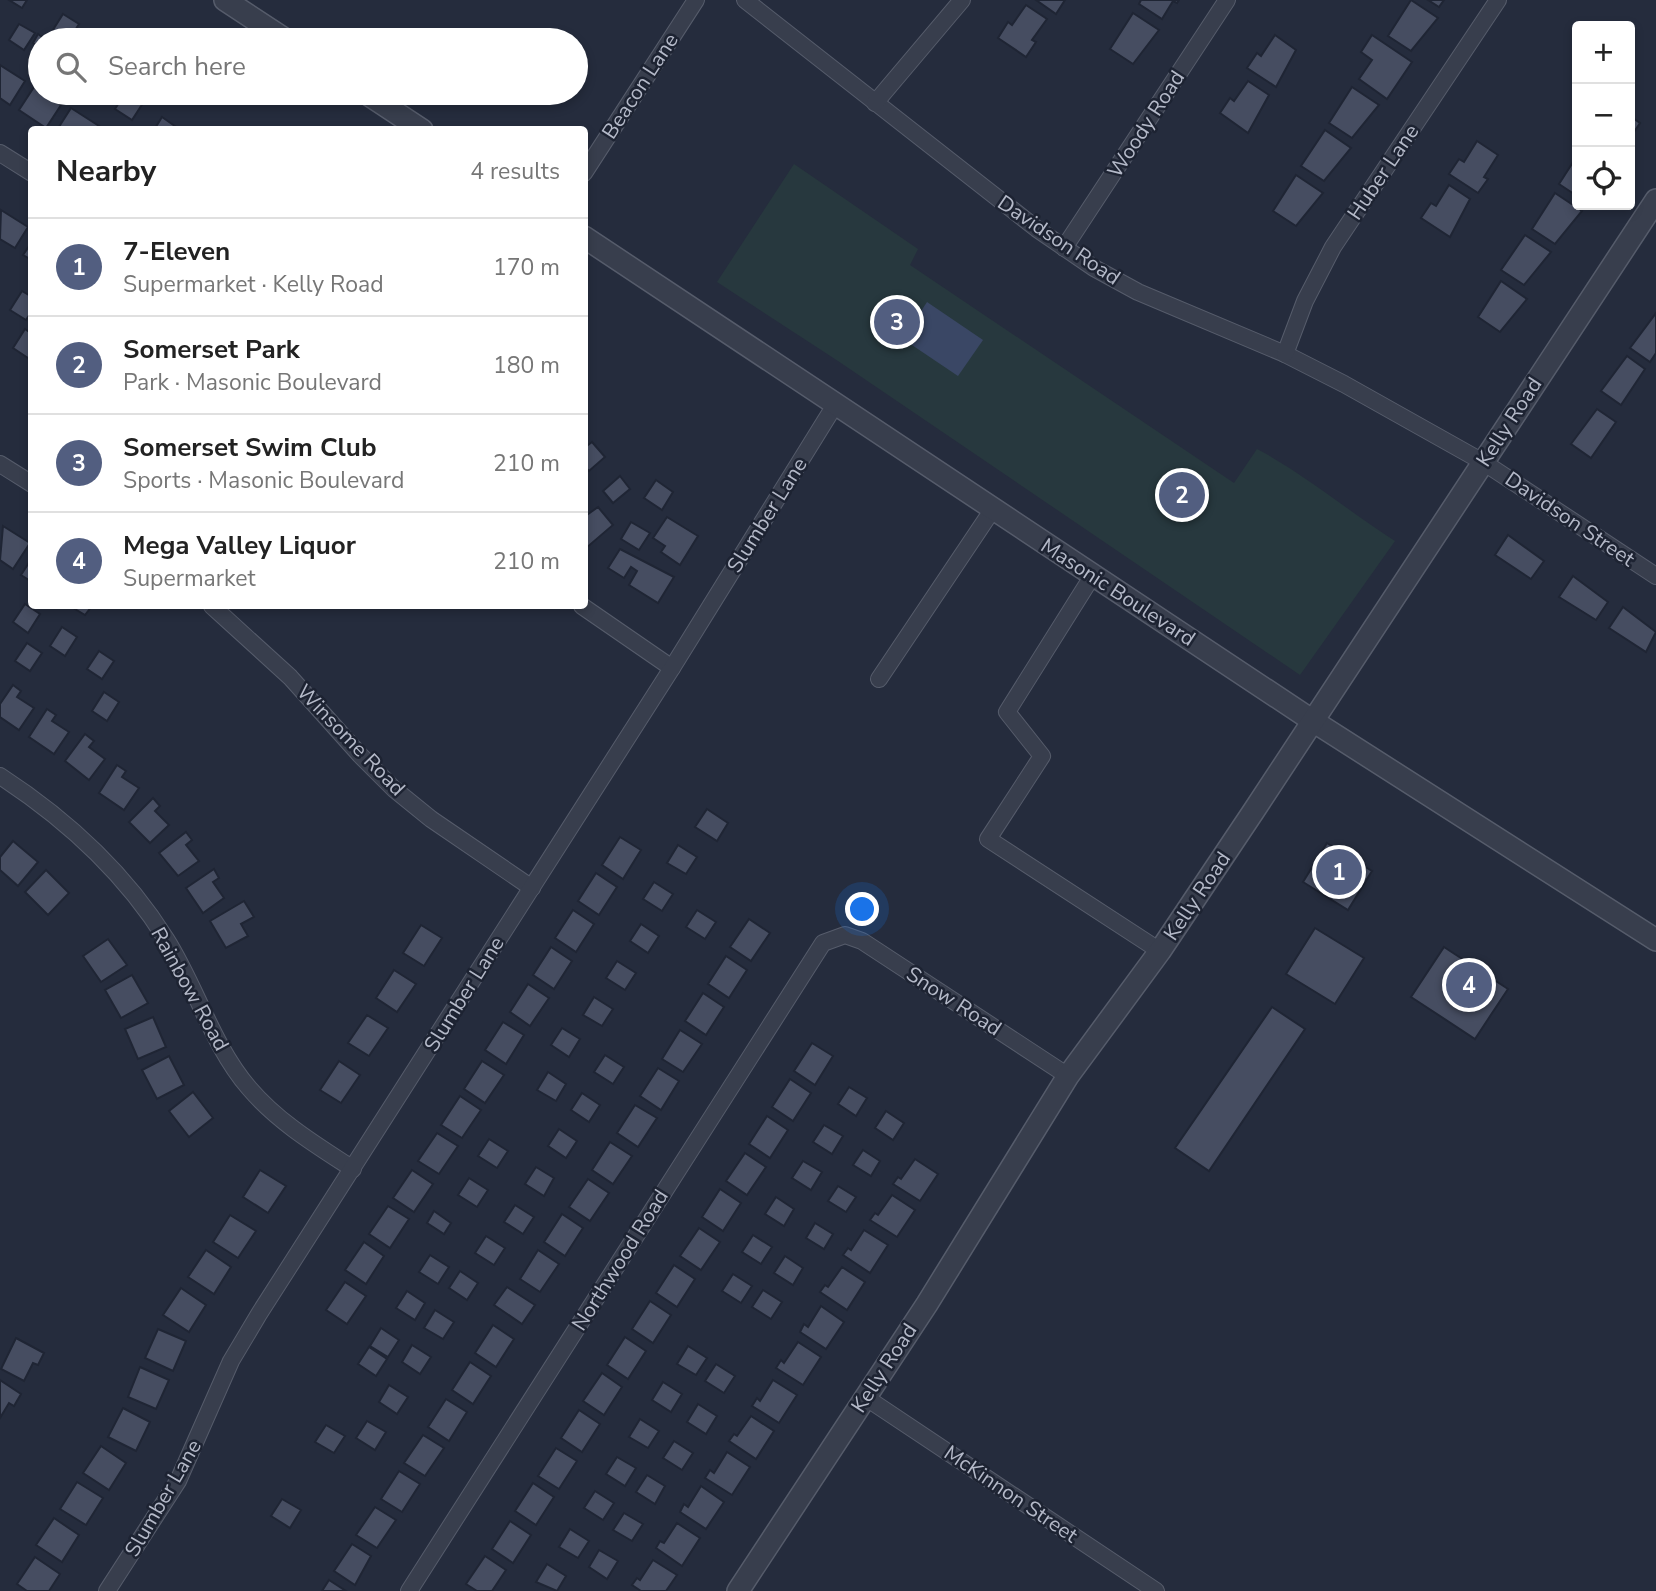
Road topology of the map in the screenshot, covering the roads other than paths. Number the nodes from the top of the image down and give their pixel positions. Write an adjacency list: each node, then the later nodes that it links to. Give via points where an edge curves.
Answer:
1 (225, 0): 7 (street)
2 (696, 0): 12 (street, Beacon Lane)
3 (745, 0): 8 (street, Davidson Road)
4 (962, 0): 8 (street)
5 (1227, 0): 16 (street, Woody Road)
6 (1498, 0): 17 (street, Huber Lane, via 1333,247)
7 (268, 28)
8 (875, 103): 16 (street, Davidson Road)
9 (384, 105): 10 (street)
10 (416, 126)
11 (0, 153): 13 (street)
12 (588, 167)
13 (28, 170)
14 (1656, 200): 19 (street, Kelly Road)
15 (588, 240): 18 (street, Masonic Boulevard)
16 (1064, 248): 17 (street, Davidson Road, via 1138,292)
17 (1284, 354): 19 (street, Davidson Road)
18 (835, 405): 22 (street, Masonic Boulevard); 27 (street, Slumber Lane)
19 (1483, 462): 24 (street, Davidson Street); 29 (street, Kelly Road)
20 (0, 464): 21 (street)
21 (28, 482)
22 (993, 509): 23 (street, Masonic Boulevard); 28 (street)
23 (1093, 575): 29 (street, Masonic Boulevard); 34 (street, via 1007,712 1042,756 988,839)
24 (1656, 576)
25 (215, 609): 31 (street, Winsome Road, via 290,677 394,789)
26 (586, 609): 27 (street)
27 (672, 668): 31 (street, Slumber Lane)
28 (879, 679)
29 (1313, 720): 33 (street, Masonic Boulevard); 34 (street, Kelly Road)
30 (0, 776): 36 (street, Rainbow Road, via 70,827 126,884 166,939 230,1062 253,1093 291,1128)
31 (532, 888): 36 (street, Slumber Lane)
32 (838, 936): 35 (street, Snow Road, via 854,936); 39 (street, Northwood Road, via 817,950)
33 (1656, 940)
34 (1160, 951): 35 (street, Kelly Road)
35 (1068, 1076): 37 (street, Kelly Road)
36 (353, 1169): 38 (street, Slumber Lane, via 231,1361 178,1481)
37 (865, 1397): 40 (street, Kelly Road); 41 (street, McKinnon Street)
38 (107, 1591)
39 (409, 1591)
40 (738, 1591)
41 (1156, 1591)

